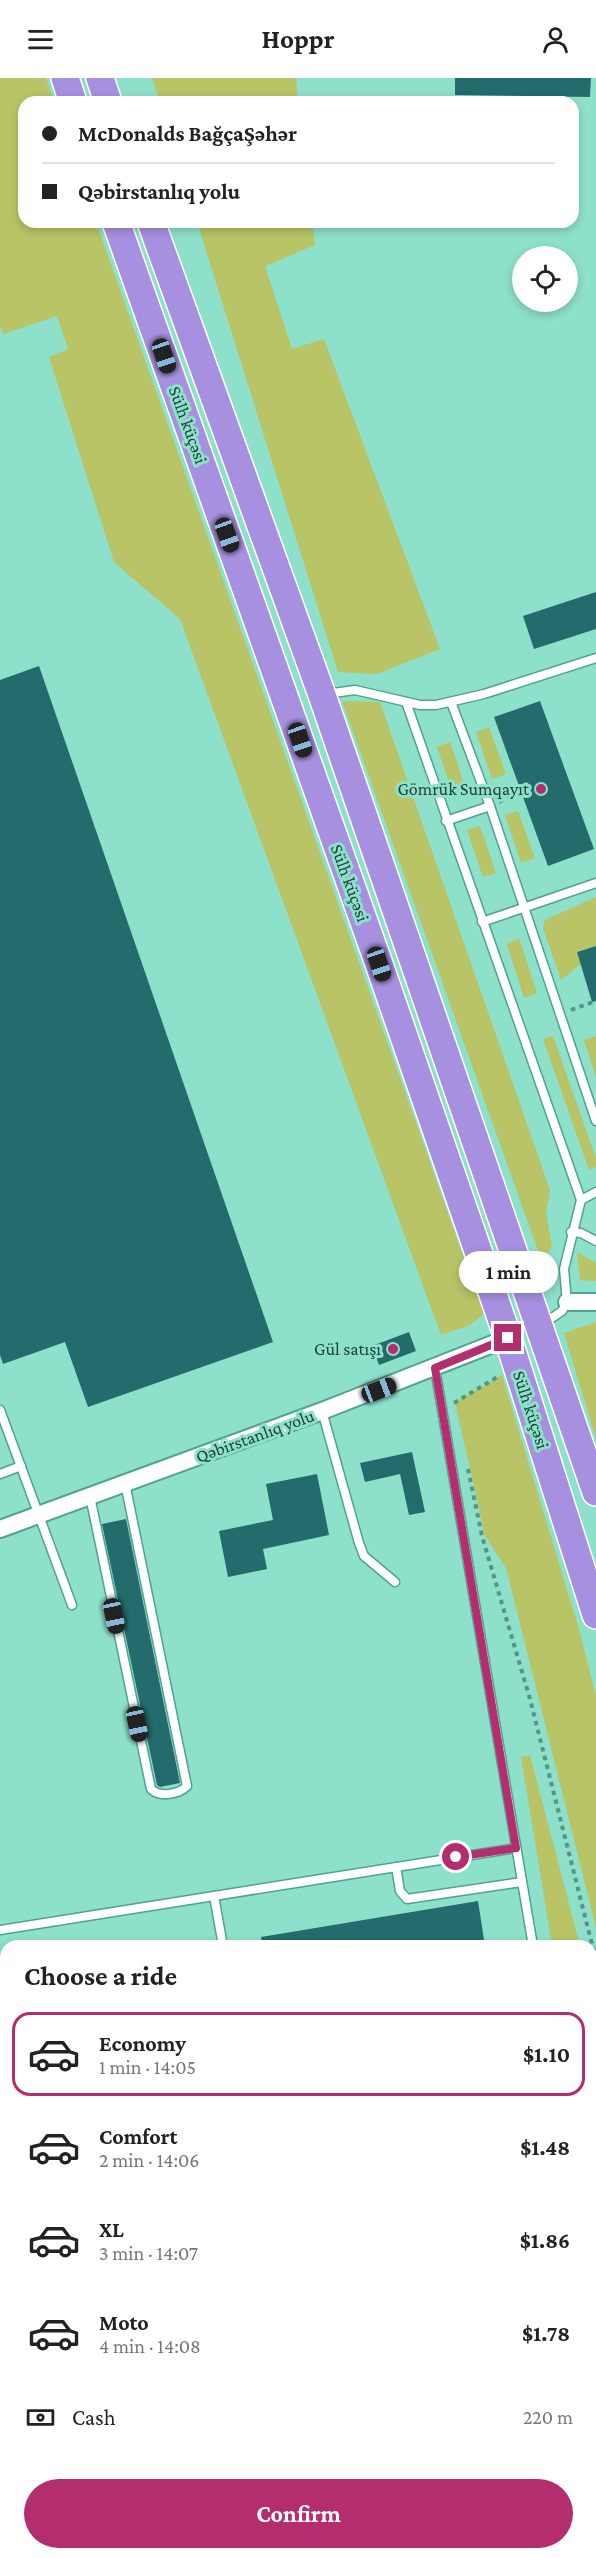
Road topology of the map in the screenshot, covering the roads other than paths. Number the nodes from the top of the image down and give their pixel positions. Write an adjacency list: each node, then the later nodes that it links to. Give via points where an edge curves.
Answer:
1 (65, 78): 3 (highway)
2 (100, 78): 4 (highway)
3 (71, 96)
4 (106, 96)
5 (118, 228): 24 (highway, Sülh küçəsi)
6 (153, 228): 8 (highway, Sülh küçəsi)
7 (596, 658): 10 (lane)
8 (322, 695): 9 (lane, via 355,690); 23 (highway, Sülh küçəsi)
9 (406, 702): 10 (lane); 12 (lane)
10 (451, 702): 11 (lane)
11 (490, 806): 12 (lane); 14 (lane)
12 (446, 821): 15 (lane)
13 (596, 883): 14 (lane)
14 (523, 907): 15 (lane); 16 (lane)
15 (482, 922): 18 (lane)
16 (596, 1120)
17 (596, 1192): 18 (lane)
18 (581, 1200): 19 (lane)
19 (572, 1232): 20 (lane); 21 (lane, via 564,1269)
20 (596, 1240)
21 (567, 1302): 22 (street); 23 (lane, via 554,1318)
22 (596, 1302)
23 (540, 1326): 24 (highway); 31 (highway, Sülh küçəsi)
24 (508, 1338): 25 (street, Qəbirstanlıq yolu); 37 (highway, Sülh küçəsi)
25 (435, 1368): 27 (street, Qəbirstanlıq yolu); 38 (lane)
26 (0, 1410): 28 (lane)
27 (322, 1411): 30 (street, Qəbirstanlıq yolu); 35 (lane, via 361,1549)
28 (21, 1466): 29 (lane); 33 (lane)
29 (0, 1474)
30 (125, 1483): 32 (street, Qəbirstanlıq yolu); 32 (lane, via 187,1786 181,1791 160,1794 151,1789)
31 (596, 1492)
32 (90, 1496): 33 (street, Qəbirstanlıq yolu)
33 (39, 1514): 34 (street, Qəbirstanlıq yolu); 36 (lane)
34 (0, 1529)
35 (395, 1582)
36 (72, 1605)
37 (596, 1615)
38 (516, 1848): 39 (lane); 40 (lane)
39 (396, 1867): 40 (lane, via 400,1891 407,1899); 41 (lane)
40 (522, 1882): 44 (lane)
41 (214, 1896): 42 (lane); 43 (lane)
42 (0, 1930)
43 (222, 1940)
44 (532, 1940)

